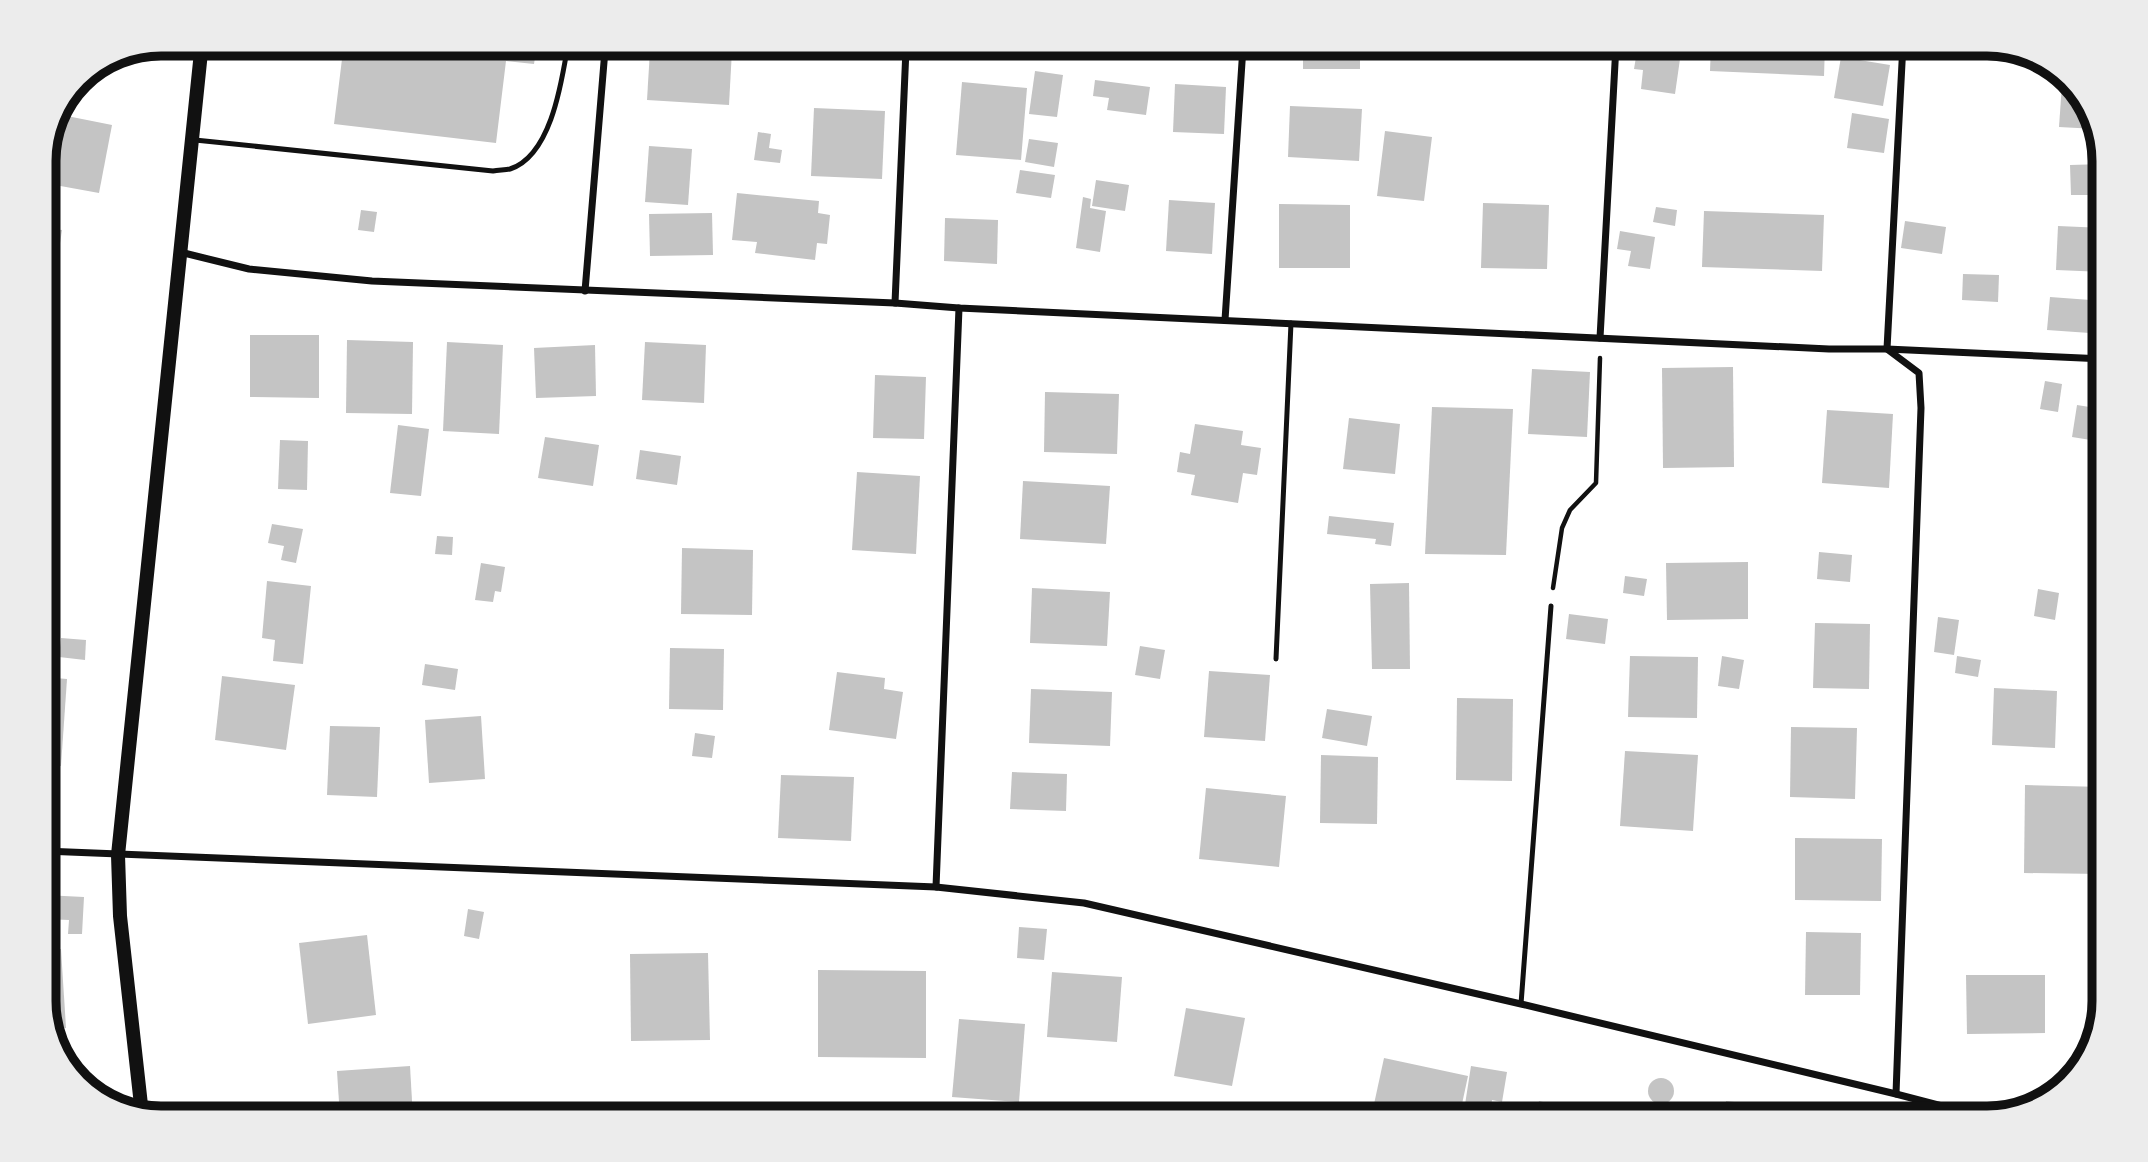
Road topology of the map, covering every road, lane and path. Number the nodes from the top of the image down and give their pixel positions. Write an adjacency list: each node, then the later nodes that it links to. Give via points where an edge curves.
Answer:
1 (201, 56): 8 (main road)
2 (566, 56): 8 (lane, via 547,129 523,162 509,169)
3 (605, 56): 10 (street)
4 (906, 56): 11 (street)
5 (1241, 56): 13 (street)
6 (1615, 56): 15 (street)
7 (1902, 56): 16 (street)
8 (191, 140): 9 (main road)
9 (180, 252): 10 (street, via 249,269); 21 (main road)
10 (585, 291): 11 (street)
11 (895, 303): 12 (street)
12 (959, 308): 13 (street); 22 (street)
13 (1226, 320): 14 (street)
14 (1292, 323): 15 (street); 19 (lane)
15 (1600, 338): 16 (street); 18 (path, via 1596,483 1570,510 1562,528)
16 (1887, 349): 17 (street); 24 (street, via 1919,373 1921,408)
17 (2092, 358)
18 (1551, 606): 23 (lane)
19 (1276, 659)
20 (56, 852): 21 (street)
21 (118, 855): 22 (street); 25 (main road, via 120,916)
22 (936, 887): 23 (street, via 1084,903)
23 (1521, 1004): 24 (street)
24 (1896, 1094): 26 (street)
25 (141, 1104)
26 (1942, 1106)

